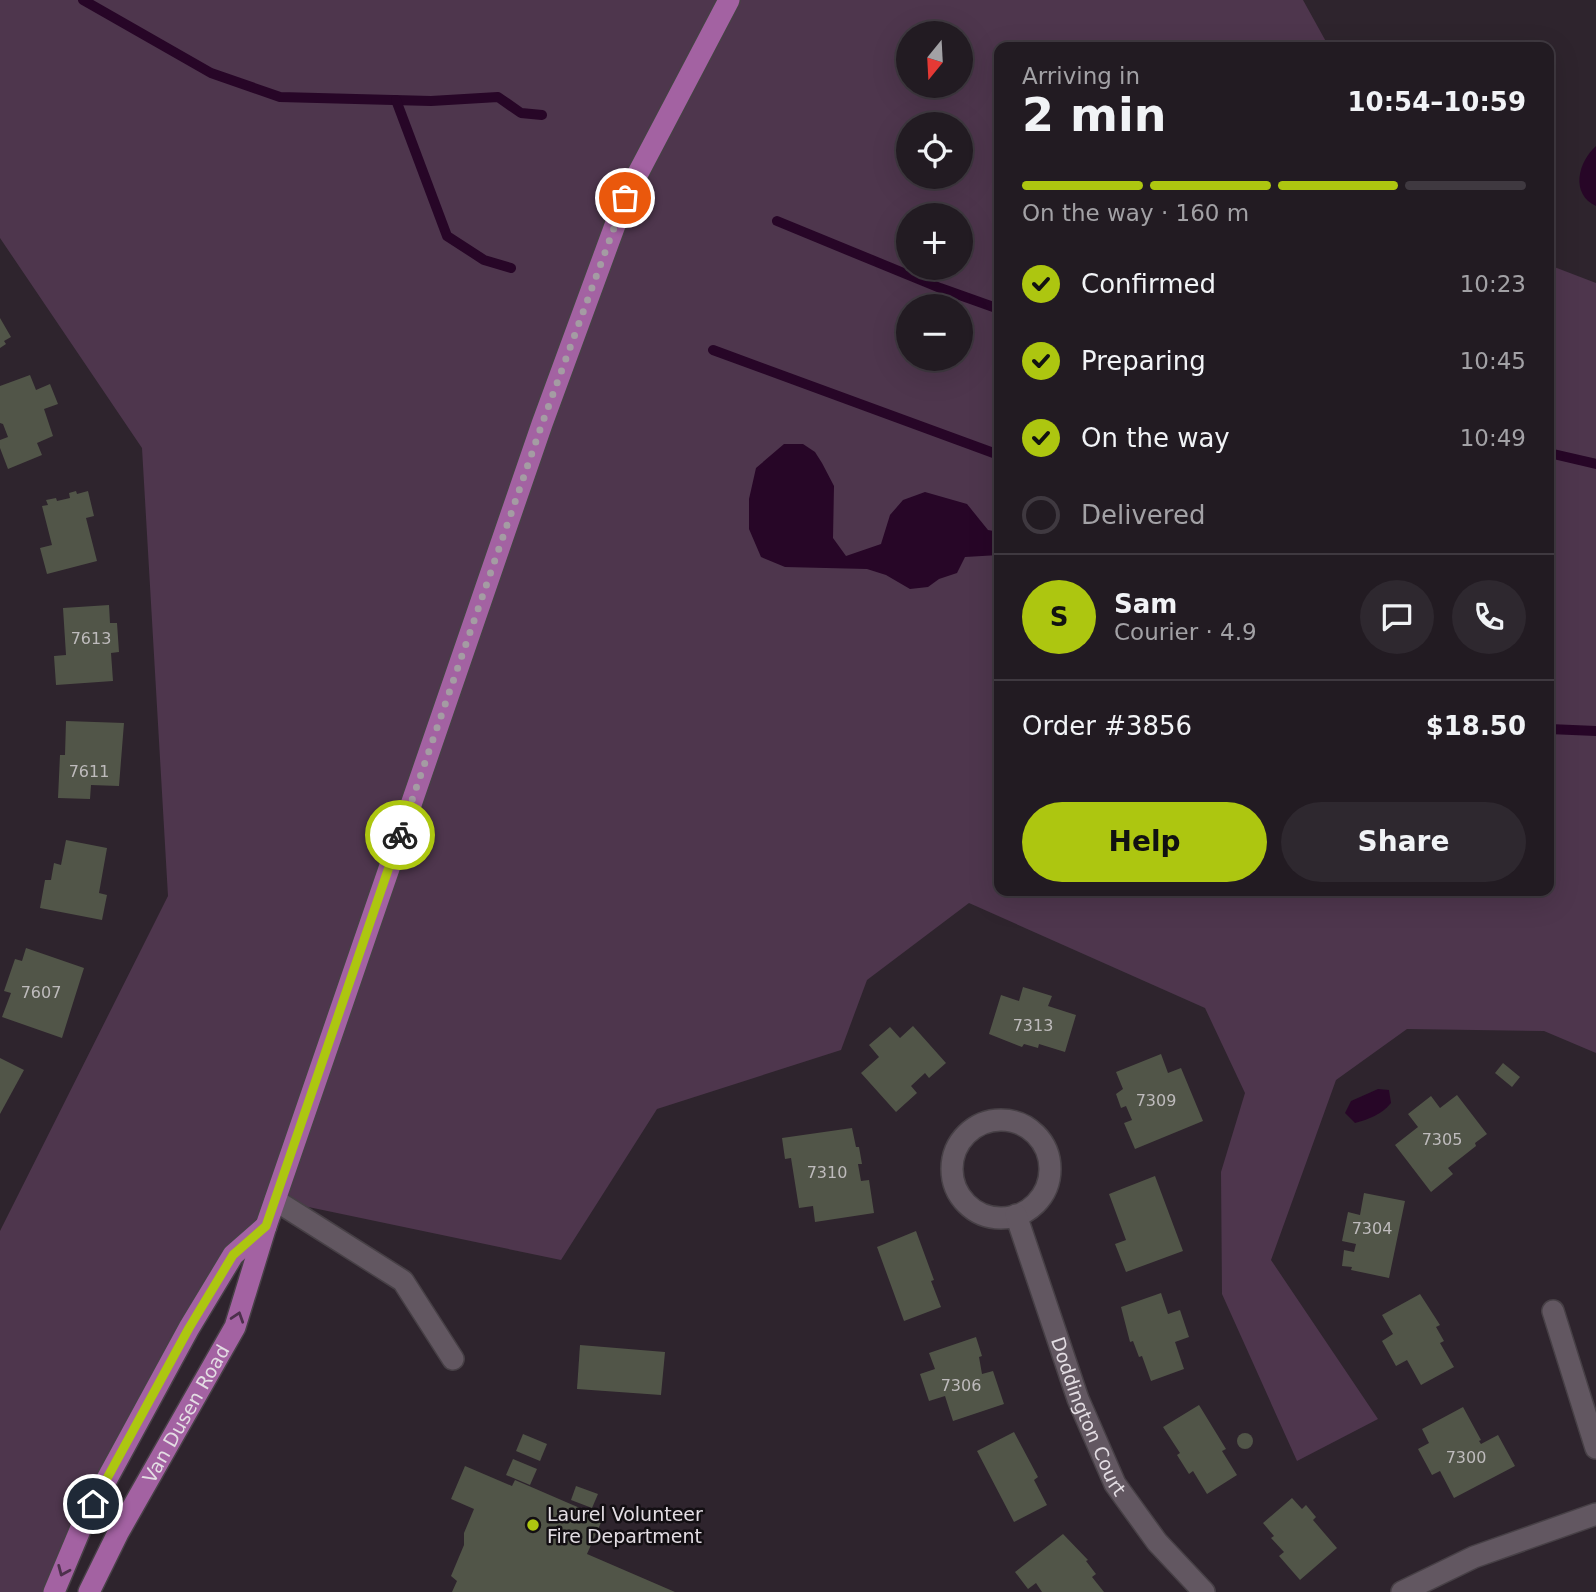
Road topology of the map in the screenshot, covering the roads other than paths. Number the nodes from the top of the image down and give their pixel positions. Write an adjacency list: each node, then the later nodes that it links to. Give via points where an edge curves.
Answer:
1 (729, 0): 2 (main road, Van Dusen Road, via 625,198 542,424)
2 (275, 1200): 4 (main road, Van Dusen Road); 6 (street, via 403,1280)
3 (1016, 1215): 3 (street, via 983,1215 968,1206 952,1177 958,1144 983,1122 1015,1121 1040,1139 1048,1153 1048,1184 1030,1208); 11 (street, Doddington Court, via 1078,1399 1115,1484 1157,1542)
4 (266, 1226): 9 (main road, Van Dusen Road, one-way to 9, via 233,1255 189,1328 83,1524); 10 (main road, Van Dusen Road, one-way to 4, via 235,1327)
5 (1553, 1311): 7 (street)
6 (453, 1359)
7 (1596, 1448)
8 (1596, 1514): 12 (street, via 1474,1557)
9 (54, 1592)
10 (89, 1592)
11 (1204, 1592)
12 (1402, 1592)

